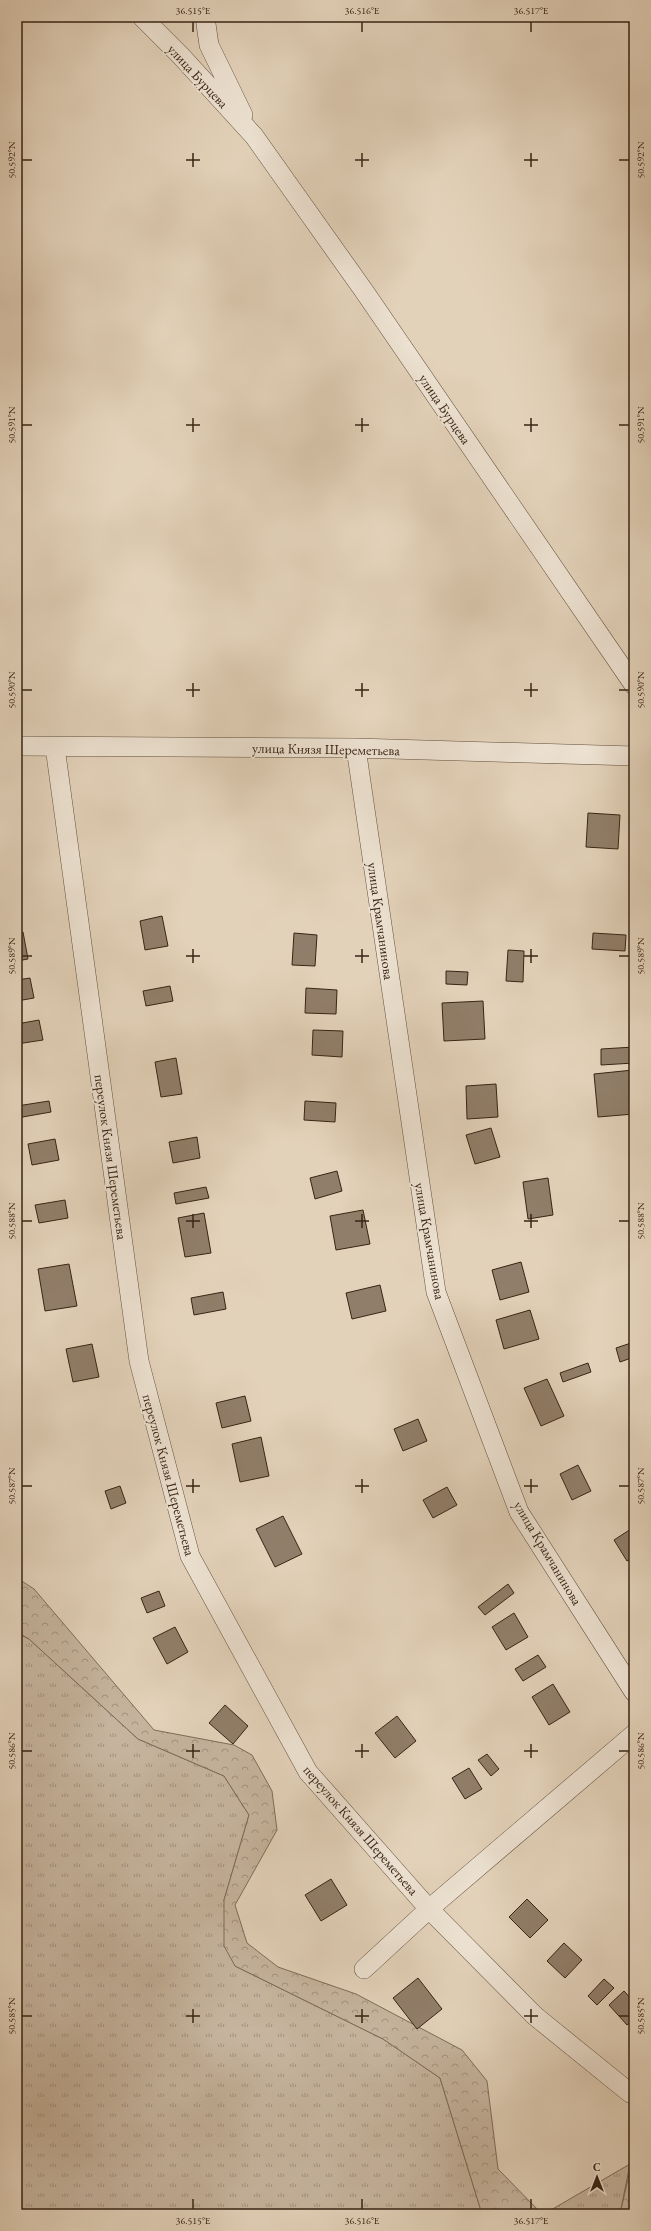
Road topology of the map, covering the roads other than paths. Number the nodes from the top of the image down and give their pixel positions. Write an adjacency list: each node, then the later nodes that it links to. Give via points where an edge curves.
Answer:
1 (142, 17): 3 (street, улица Бурцева)
2 (206, 17): 3 (street, улица Бурцева, via 209,45)
3 (254, 136): 4 (street, улица Бурцева, via 364,291)
4 (634, 685)
5 (17, 746): 6 (street, улица Князя Шереметьева)
6 (55, 747): 7 (street, улица Князя Шереметьева); 11 (street, переулок Князя Шереметьева, via 139,1361 190,1556 308,1772)
7 (356, 748): 8 (street, улица Князя Шереметьева); 9 (street, улица Крамчанинова, via 436,1292 519,1512)
8 (634, 756)
9 (634, 1692)
10 (634, 1734): 11 (street)
11 (429, 1909): 12 (street); 13 (street, переулок Князя Шереметьева, via 534,2016)
12 (364, 1969)
13 (630, 2093)

